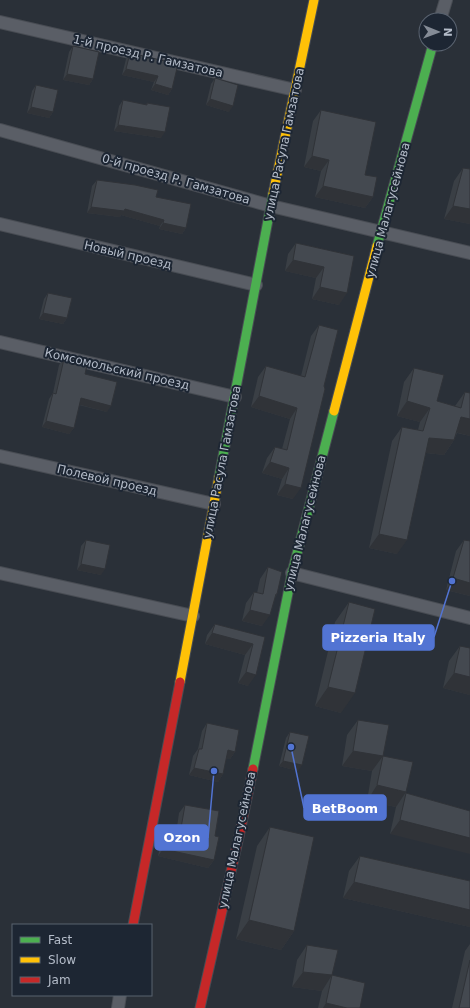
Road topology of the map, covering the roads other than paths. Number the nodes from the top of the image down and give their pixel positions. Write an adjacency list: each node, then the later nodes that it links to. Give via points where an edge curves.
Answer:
1 (314, 0): 6 (street, улица Расула Гамзатова)
2 (446, 0): 3 (street)
3 (442, 12)
4 (0, 22): 6 (street, 1-й проезд Р. Гамзатова)
5 (431, 52): 10 (street, улица Малагусейнова)
6 (295, 90): 8 (street, улица Расула Гамзатова)
7 (0, 130): 8 (street, 0-й проезд Р. Гамзатова)
8 (271, 206): 10 (street, 0-й проезд Р. Гамзатова); 12 (street, улица Расула Гамзатова)
9 (0, 224): 12 (street, Новый проезд)
10 (381, 232): 11 (street, 0-й проезд Р. Гамзатова); 18 (street, улица Малагусейнова)
11 (470, 253)
12 (256, 285): 14 (street, улица Расула Гамзатова)
13 (0, 342): 14 (street, Комсомольский проезд)
14 (235, 397): 16 (street, улица Расула Гамзатова)
15 (0, 456): 16 (street, Полевой проезд)
16 (214, 504): 19 (street, улица Расула Гамзатова)
17 (0, 573): 19 (street)
18 (292, 573): 20 (street); 24 (street, улица Малагусейнова, via 240,832)
19 (193, 616): 21 (street, улица Расула Гамзатова)
20 (470, 618)
21 (134, 924)
22 (120, 996): 23 (street)
23 (118, 1008)
24 (200, 1008)

